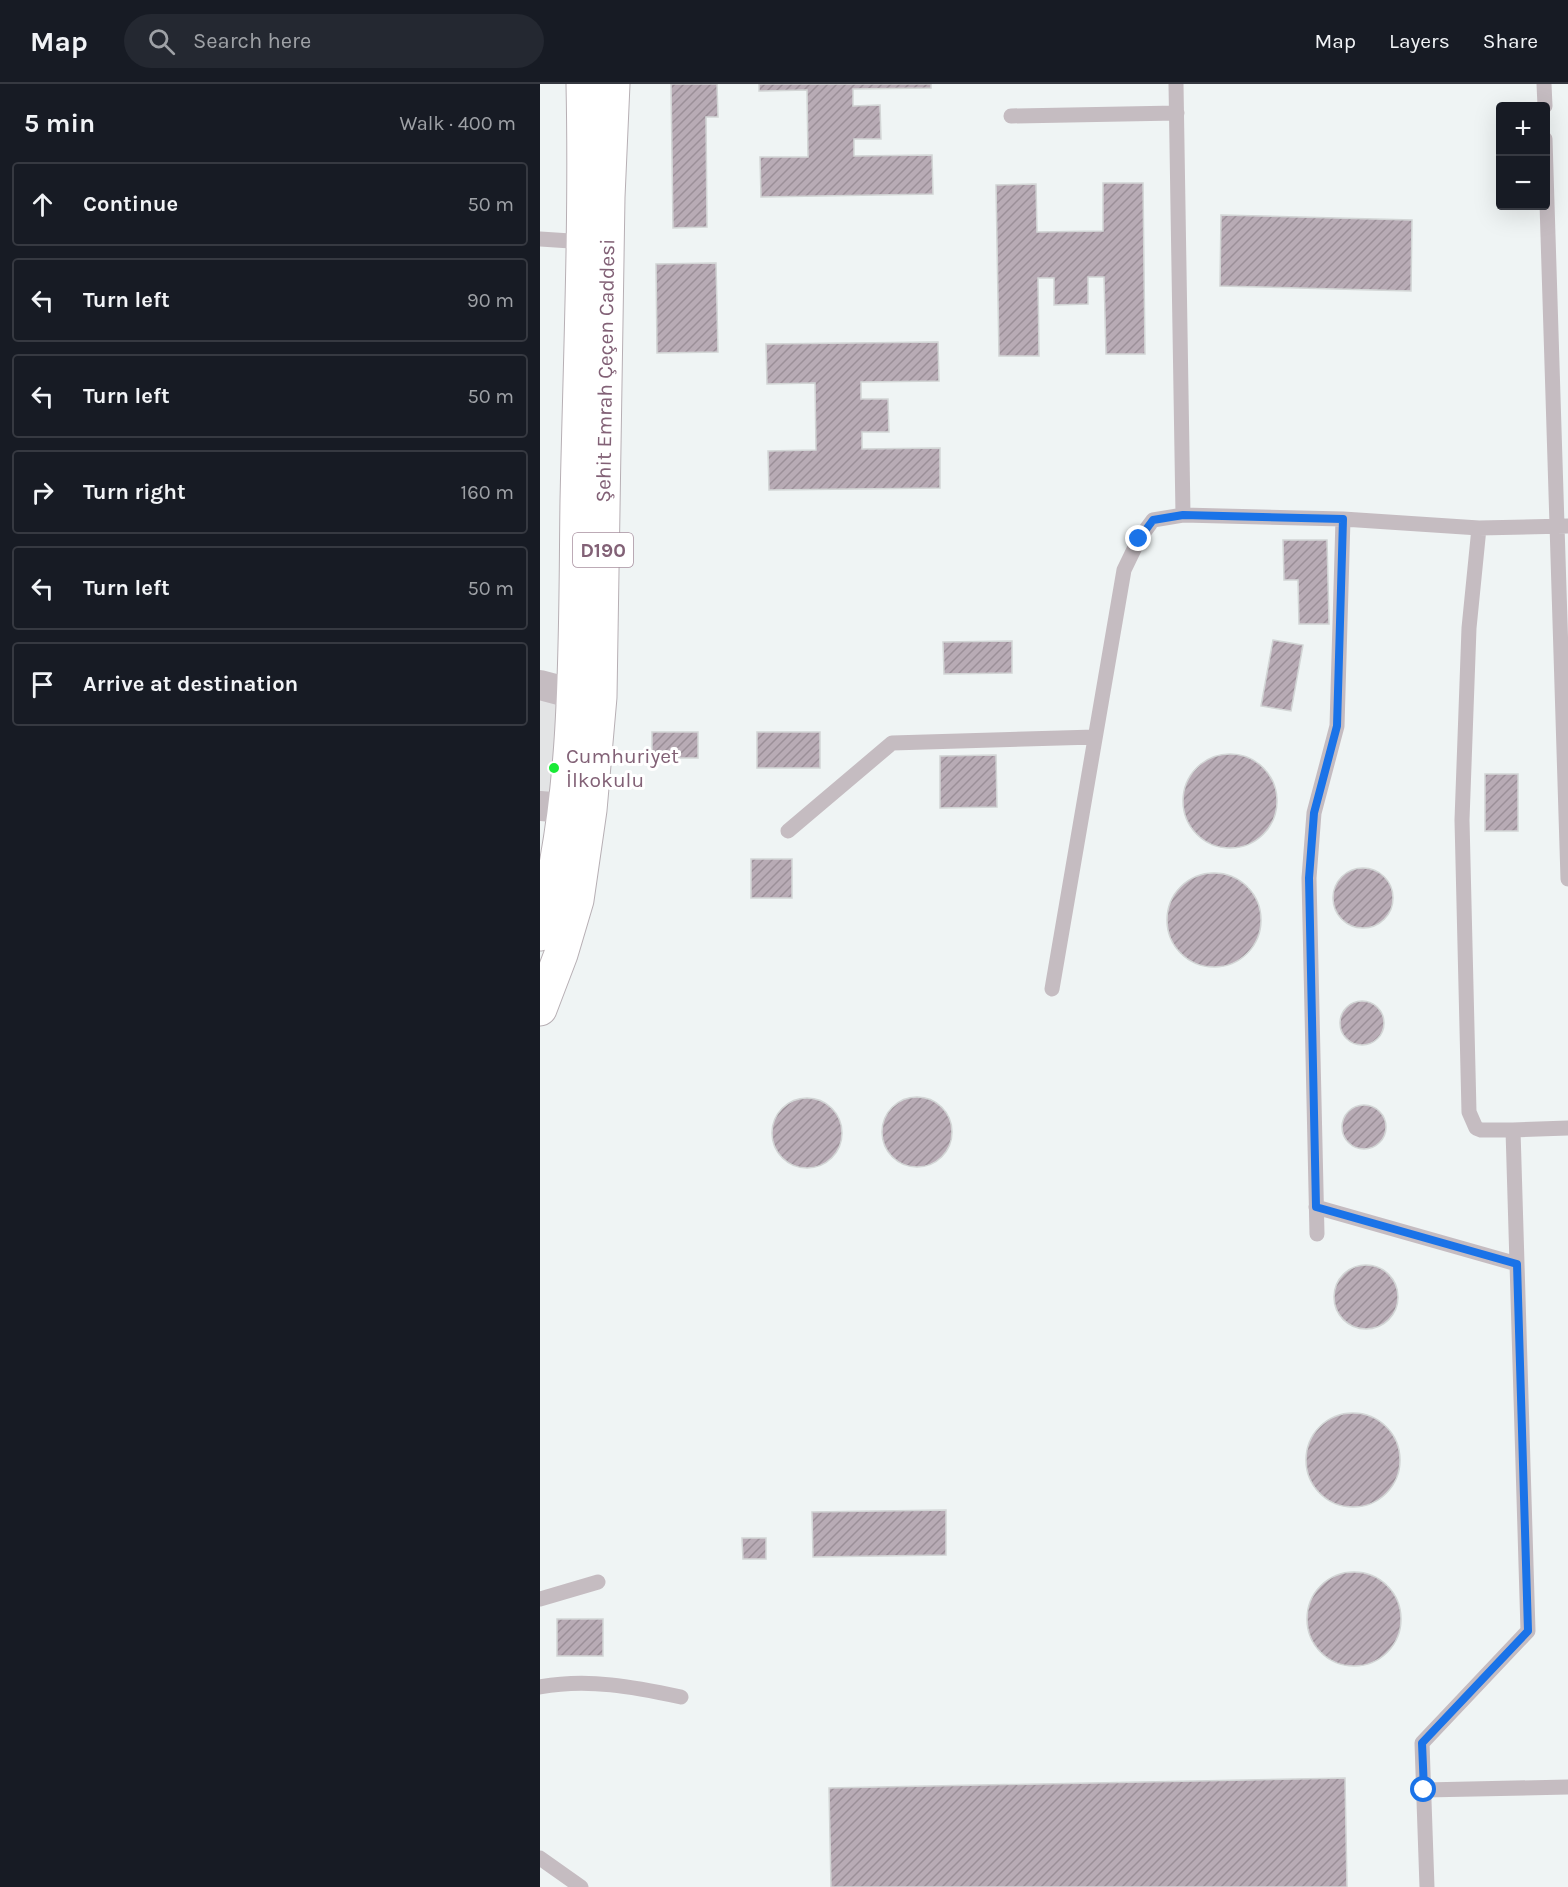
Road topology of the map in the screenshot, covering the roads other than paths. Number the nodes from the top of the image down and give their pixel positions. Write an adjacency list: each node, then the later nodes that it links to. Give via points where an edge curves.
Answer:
1 (583, 84): 10 (highway, D190)
2 (613, 84): 10 (highway, Şehit Emrah Çeçen Caddesi / D190)
3 (1176, 84): 6 (lane)
4 (1544, 84): 5 (lane)
5 (1545, 102)
6 (1177, 113): 7 (lane); 11 (lane)
7 (1011, 116)
8 (1546, 156): 13 (lane)
9 (540, 239): 10 (lane)
10 (595, 242): 16 (highway, D190)
11 (1183, 515): 12 (lane); 17 (lane, via 1153,520 1124,570)
12 (1343, 519): 14 (lane); 26 (lane, via 1337,726 1314,813 1309,878)
13 (1563, 526): 14 (lane); 20 (lane)
14 (1479, 528): 25 (lane, via 1470,628 1462,820 1470,1112 1476,1128)
15 (540, 685): 16 (street)
16 (587, 696): 18 (highway, D190)
17 (1095, 737): 19 (lane, via 892,743); 22 (lane)
18 (565, 808): 21 (highway, D190, via 552,892); 23 (highway, D190, via 577,900)
19 (788, 831)
20 (1568, 879)
21 (540, 934)
22 (1052, 989)
23 (540, 1009)
24 (1568, 1128): 25 (lane)
25 (1513, 1130): 28 (lane)
26 (1316, 1207): 27 (lane); 28 (lane)
27 (1317, 1234)
28 (1517, 1264): 34 (lane, via 1528,1631 1422,1743)
29 (598, 1582): 30 (lane)
30 (540, 1599)
31 (540, 1687): 32 (lane, via 590,1683 628,1686)
32 (681, 1698)
33 (1568, 1787): 34 (lane)
34 (1424, 1790): 37 (lane)
35 (540, 1858): 36 (lane)
36 (581, 1887)
37 (1427, 1887)

